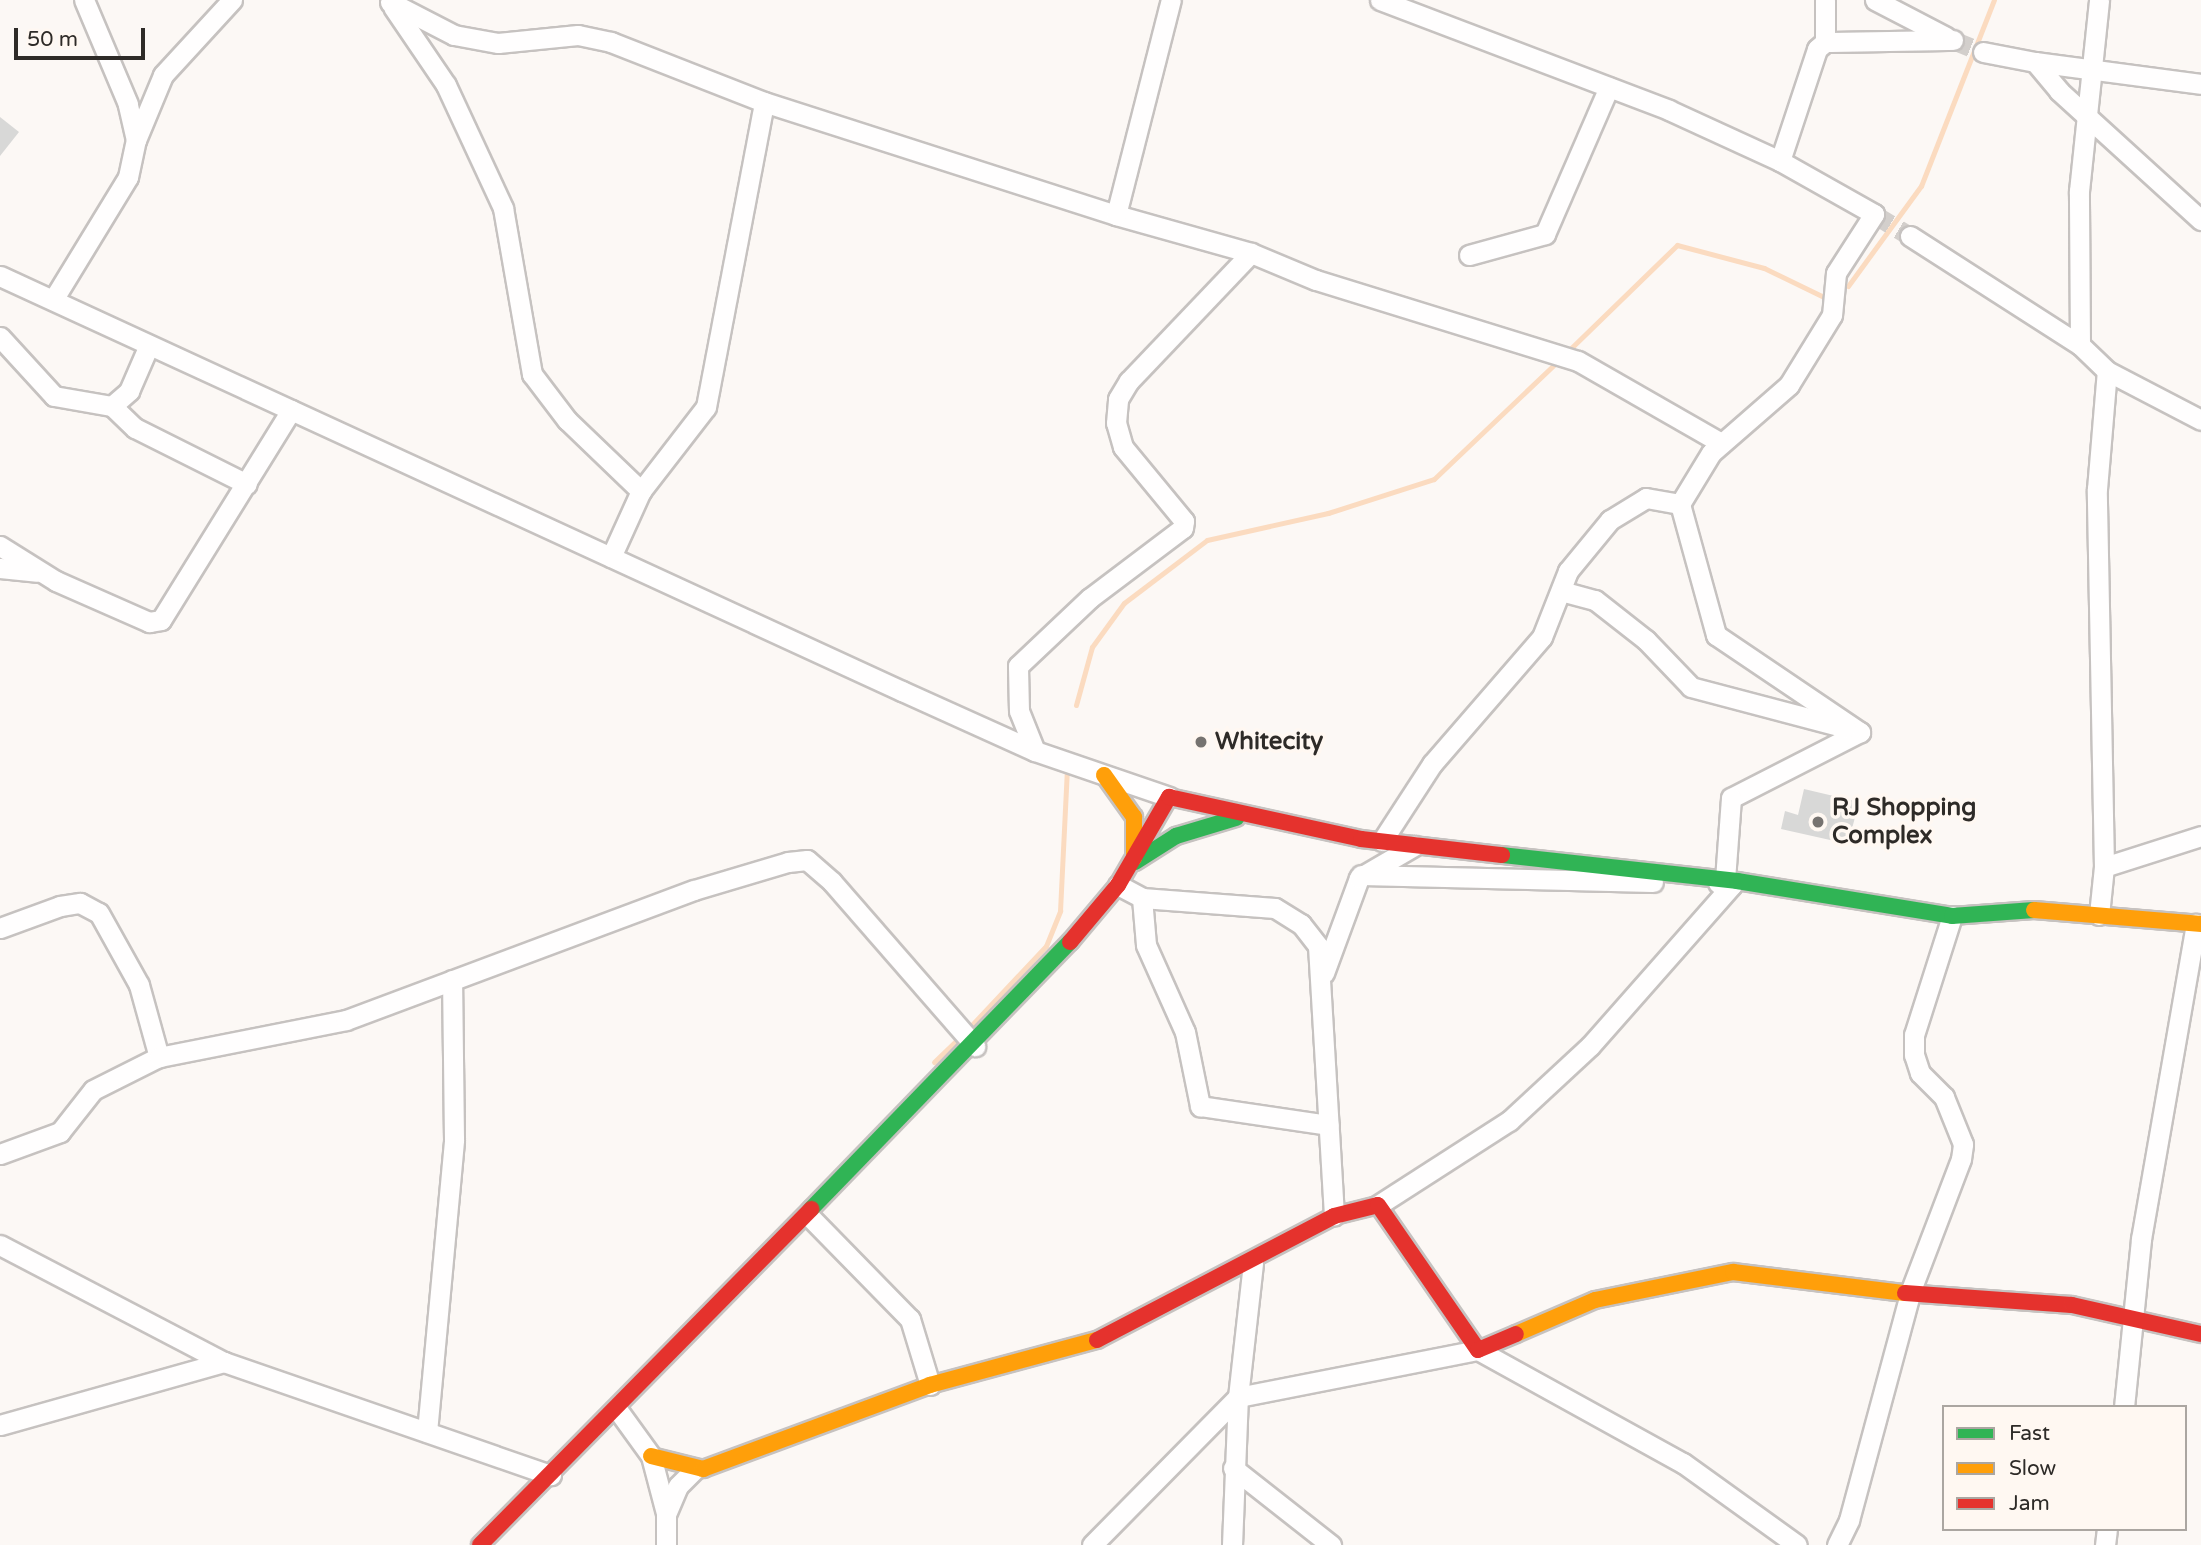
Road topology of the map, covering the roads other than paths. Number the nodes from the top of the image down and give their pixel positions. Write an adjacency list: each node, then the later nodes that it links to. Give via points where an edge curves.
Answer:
1 (84, 0): 17 (street, via 128,104)
2 (232, 0): 17 (street, via 163,75)
3 (1171, 0): 19 (street)
4 (1380, 0): 14 (street)
5 (1825, 0): 9 (street)
6 (1874, 0): 9 (street, via 1953,40)
7 (2099, 0): 12 (street)
8 (389, 1): 15 (street, via 454,35 498,43 578,35 611,42); 35 (street, via 446,85 503,208 532,374 567,420)
9 (1825, 42): 18 (street, via 1817,49)
10 (1983, 52): 11 (street)
11 (2035, 62): 12 (street); 16 (street)
12 (2094, 71): 13 (street); 16 (street)
13 (2201, 84)
14 (1609, 87): 18 (street); 23 (street, via 1545,234)
15 (764, 102): 19 (street); 35 (street, via 706,407)
16 (2090, 119): 20 (street); 28 (street, via 2079,191)
17 (135, 140): 25 (street, via 128,177)
18 (1780, 162): 33 (street, via 1874,214 1836,273 1832,315 1789,385)
19 (1116, 215): 22 (street)
20 (2201, 220)
21 (1910, 236): 28 (street)
22 (1251, 253): 33 (street, via 1316,280 1578,361); 43 (street, via 1129,381 1118,399 1116,424 1123,447 1184,521 1183,528 1090,598 1018,666 1019,711)
23 (1469, 255)
24 (0, 276): 25 (street)
25 (52, 300): 27 (street)
26 (1, 340): 30 (street, via 54,396)
27 (149, 345): 30 (street, via 129,391); 31 (street)
28 (2080, 345): 29 (street)
29 (2107, 371): 32 (street); 51 (street, via 2097,489)
30 (112, 407): 34 (street, via 135,428)
31 (291, 410): 34 (street); 38 (street)
32 (2201, 420)
33 (1721, 443): 36 (street, via 1694,475)
34 (247, 484): 40 (street, via 161,621 149,622)
35 (641, 491): 38 (street)
36 (1680, 504): 41 (street, via 1646,498 1628,505 1584,550); 42 (street, via 1716,635)
37 (0, 546): 40 (street)
38 (611, 557): 43 (street)
39 (0, 568): 40 (street)
40 (43, 572)
41 (1561, 591): 42 (street, via 1595,600 1647,640 1691,687); 48 (street, via 1542,637 1432,764)
42 (1860, 732): 53 (street, via 1731,798)
43 (1035, 751): 44 (street)
44 (1104, 775): 45 (street); 50 (street, via 1134,817)
45 (1169, 797): 46 (street); 50 (street)
46 (1247, 816): 48 (street); 50 (street, via 1200,826)
47 (2201, 836): 51 (street)
48 (1382, 841): 49 (street)
49 (1414, 846): 52 (street); 53 (street)
50 (1134, 863): 54 (street)
51 (2104, 867): 56 (street)
52 (1361, 875): 60 (street); 66 (street, via 1732,885 1590,1046 1508,1121)
53 (1725, 879): 57 (street)
54 (1118, 885): 55 (street); 62 (street)
55 (1142, 898): 60 (street, via 1275,908 1301,924 1318,946); 64 (street, via 1146,945 1185,1032 1200,1106)
56 (2099, 915): 57 (street, via 2032,910); 58 (street)
57 (1952, 916): 71 (street, via 1914,1035 1914,1055 1920,1073 1944,1097 1963,1144)
58 (2198, 924): 72 (street, via 2141,1239)
59 (0, 928): 63 (street, via 60,906 80,903 99,913 139,985)
60 (1323, 974): 64 (street)
61 (452, 980): 62 (street, via 694,890 807,860 832,882); 63 (street, via 346,1020); 81 (street, via 454,1139)
62 (975, 1046): 67 (street)
63 (159, 1057): 65 (street, via 93,1090 60,1132)
64 (1329, 1125): 68 (street)
65 (0, 1154)
66 (1378, 1205): 68 (street); 74 (street)
67 (808, 1215): 76 (street, via 910,1319); 79 (street)
68 (1334, 1216): 70 (street)
69 (0, 1245): 75 (street)
70 (1253, 1263): 76 (street, via 1111,1336); 77 (street)
71 (1911, 1290): 72 (street); 74 (street, via 1832,1287 1733,1272 1595,1300); 93 (street, via 1849,1520)
72 (2134, 1316): 73 (street); 78 (street)
73 (2201, 1334)
74 (1478, 1350): 77 (street); 92 (street, via 1683,1463)
75 (224, 1362): 80 (street); 81 (street)
76 (930, 1385): 84 (street)
77 (1238, 1397): 83 (street); 89 (street)
78 (2124, 1405)
79 (617, 1409): 82 (street); 85 (street)
80 (0, 1425)
81 (427, 1432): 85 (street)
82 (651, 1456): 84 (street); 86 (street)
83 (1233, 1468): 90 (street); 91 (street)
84 (694, 1470): 86 (street, via 678,1486)
85 (551, 1475): 87 (street)
86 (666, 1513): 88 (street)
87 (480, 1545)
88 (666, 1545)
89 (1092, 1545)
90 (1232, 1545)
91 (1331, 1545)
92 (1797, 1545)
93 (1837, 1545)

